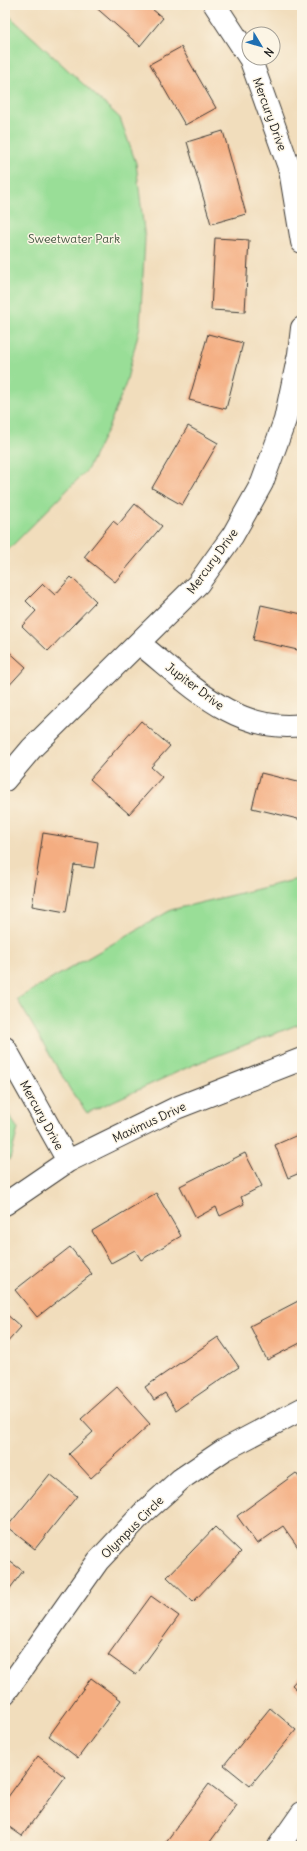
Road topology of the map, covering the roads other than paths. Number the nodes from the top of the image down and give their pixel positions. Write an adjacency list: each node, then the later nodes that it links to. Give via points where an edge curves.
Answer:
1 (215, 5): 2 (street, Mercury Drive)
2 (241, 46)
3 (252, 66): 4 (street, Mercury Drive, via 290,170)
4 (302, 242)
5 (302, 328): 6 (street, Mercury Drive, via 300,354 285,420 262,483 233,534 198,584)
6 (140, 644): 7 (street, Jupiter Drive, via 218,707 251,721 287,727); 8 (street, Mercury Drive, via 32,748)
7 (302, 725)
8 (5, 780)
9 (5, 1048): 11 (street, Mercury Drive)
10 (302, 1059): 11 (street, Maximus Drive, via 176,1108)
11 (68, 1161): 12 (street, Maximus Drive)
12 (5, 1204)
13 (302, 1409): 14 (street, Olympus Circle, via 224,1450 181,1479 142,1514 98,1561)
14 (5, 1692)
15 (302, 1813): 16 (street)
16 (279, 1846)

